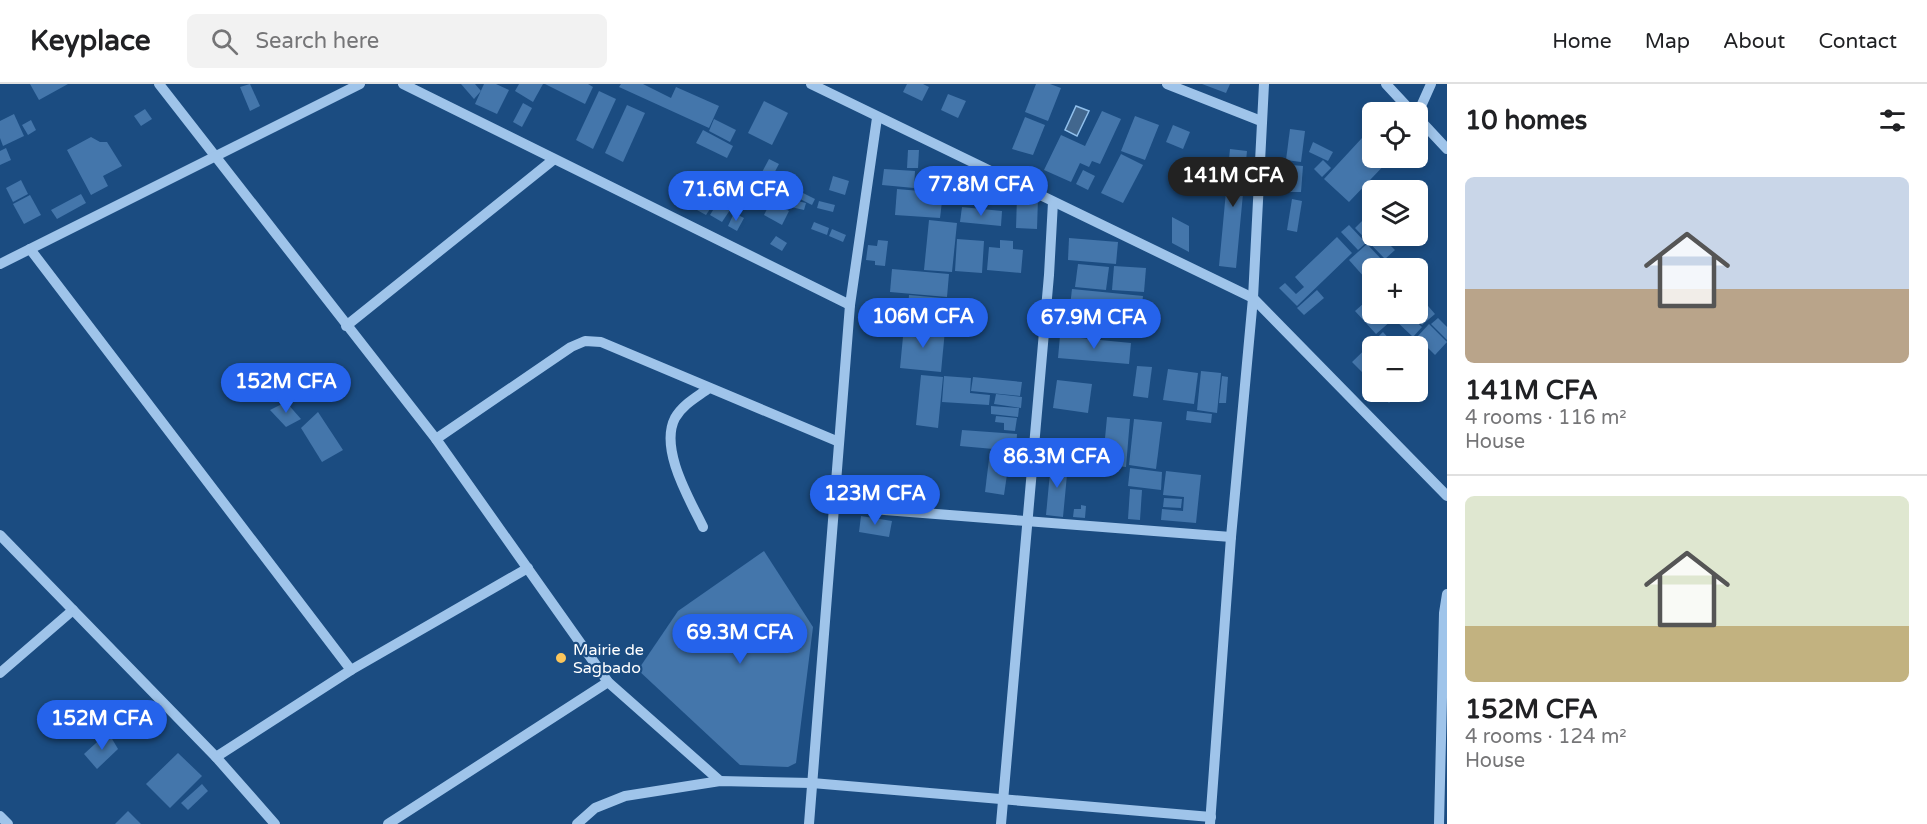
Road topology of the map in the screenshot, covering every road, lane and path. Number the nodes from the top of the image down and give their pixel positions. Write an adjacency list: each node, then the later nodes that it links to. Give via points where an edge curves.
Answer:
1 (159, 84): 15 (street)
2 (360, 84): 15 (street)
3 (403, 84): 16 (street)
4 (811, 84): 11 (street)
5 (1167, 84): 12 (street)
6 (1264, 84): 12 (street)
7 (1386, 84): 9 (street)
8 (1431, 84): 10 (street)
9 (1403, 102)
10 (1423, 102)
11 (877, 118): 17 (street); 21 (street)
12 (1261, 121): 20 (street)
13 (1428, 129): 14 (street)
14 (1447, 149)
15 (215, 157): 18 (street); 22 (street)
16 (554, 160): 21 (street); 22 (street)
17 (1053, 202): 20 (street); 28 (street)
18 (30, 249): 19 (street); 35 (street)
19 (0, 264)
20 (1253, 298): 26 (street); 31 (street)
21 (850, 305): 25 (street)
22 (346, 326): 24 (street)
23 (709, 388): 24 (street, via 601,342 585,341); 25 (street); 29 (street, via 686,404 674,420 672,437 674,467)
24 (436, 439): 32 (street)
25 (839, 442): 27 (street)
26 (1447, 496)
27 (834, 506): 28 (street); 40 (street)
28 (1026, 521): 31 (street); 41 (street)
29 (703, 528)
30 (0, 536): 34 (street)
31 (1231, 537): 43 (street)
32 (528, 568): 35 (street); 37 (street)
33 (1447, 594): 50 (street)
34 (73, 610): 36 (street); 38 (street)
35 (351, 670): 38 (street)
36 (0, 673)
37 (608, 682): 39 (street); 46 (street)
38 (216, 758): 45 (street)
39 (720, 781): 40 (street); 47 (street, via 625,796 595,808)
40 (812, 783): 41 (street); 48 (street)
41 (1001, 800): 43 (street); 49 (street)
42 (0, 816): 44 (street)
43 (1210, 821)
44 (8, 824)
45 (275, 824)
46 (388, 824)
47 (577, 824)
48 (809, 824)
49 (1001, 824)
50 (1439, 824)

